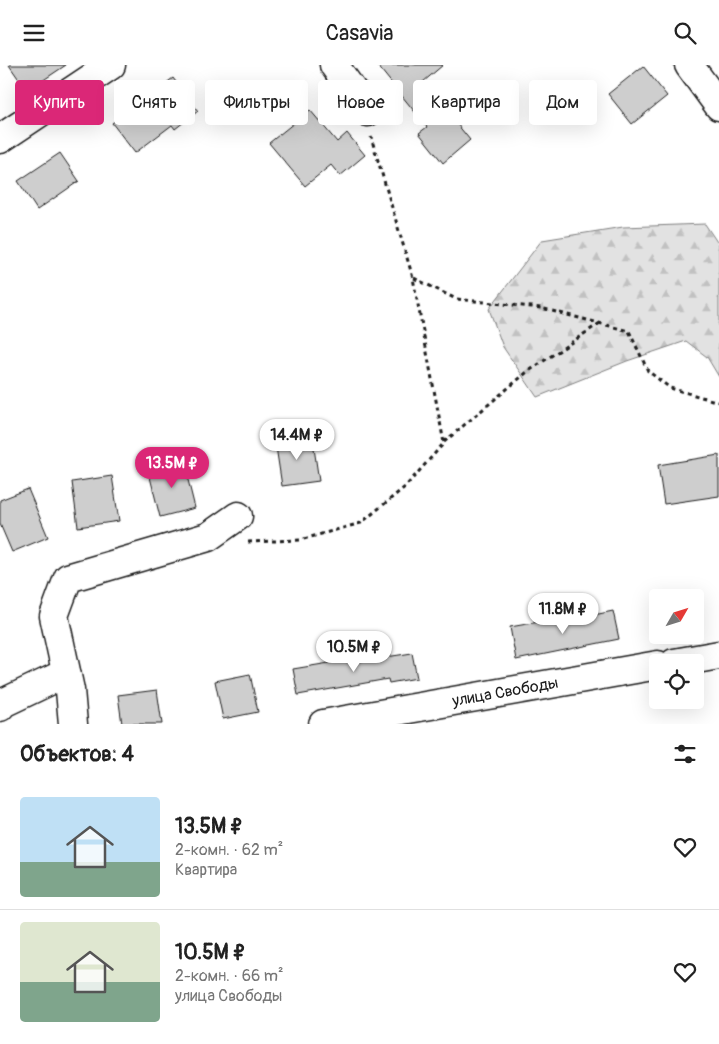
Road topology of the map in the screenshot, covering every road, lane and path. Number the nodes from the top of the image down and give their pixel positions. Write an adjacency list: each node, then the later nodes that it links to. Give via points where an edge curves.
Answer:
1 (112, 65): 7 (street)
2 (334, 65): 4 (street)
3 (689, 65): 5 (street)
4 (343, 80)
5 (719, 106)
6 (369, 125): 8 (path)
7 (0, 139)
8 (413, 277): 9 (path, via 456,299 541,308); 11 (path)
9 (600, 323): 10 (path, via 629,331 648,371 670,388); 11 (path, via 526,373)
10 (719, 402)
11 (444, 443): 13 (path, via 405,487 361,523 300,541 235,543)
12 (238, 516): 13 (street)
13 (208, 537): 17 (street, via 68,577 54,616)
14 (719, 655): 15 (street)
15 (704, 658)
16 (649, 667): 20 (street, улица Свободы)
17 (66, 673): 18 (street); 19 (street)
18 (0, 707)
19 (73, 724)
20 (322, 724)

